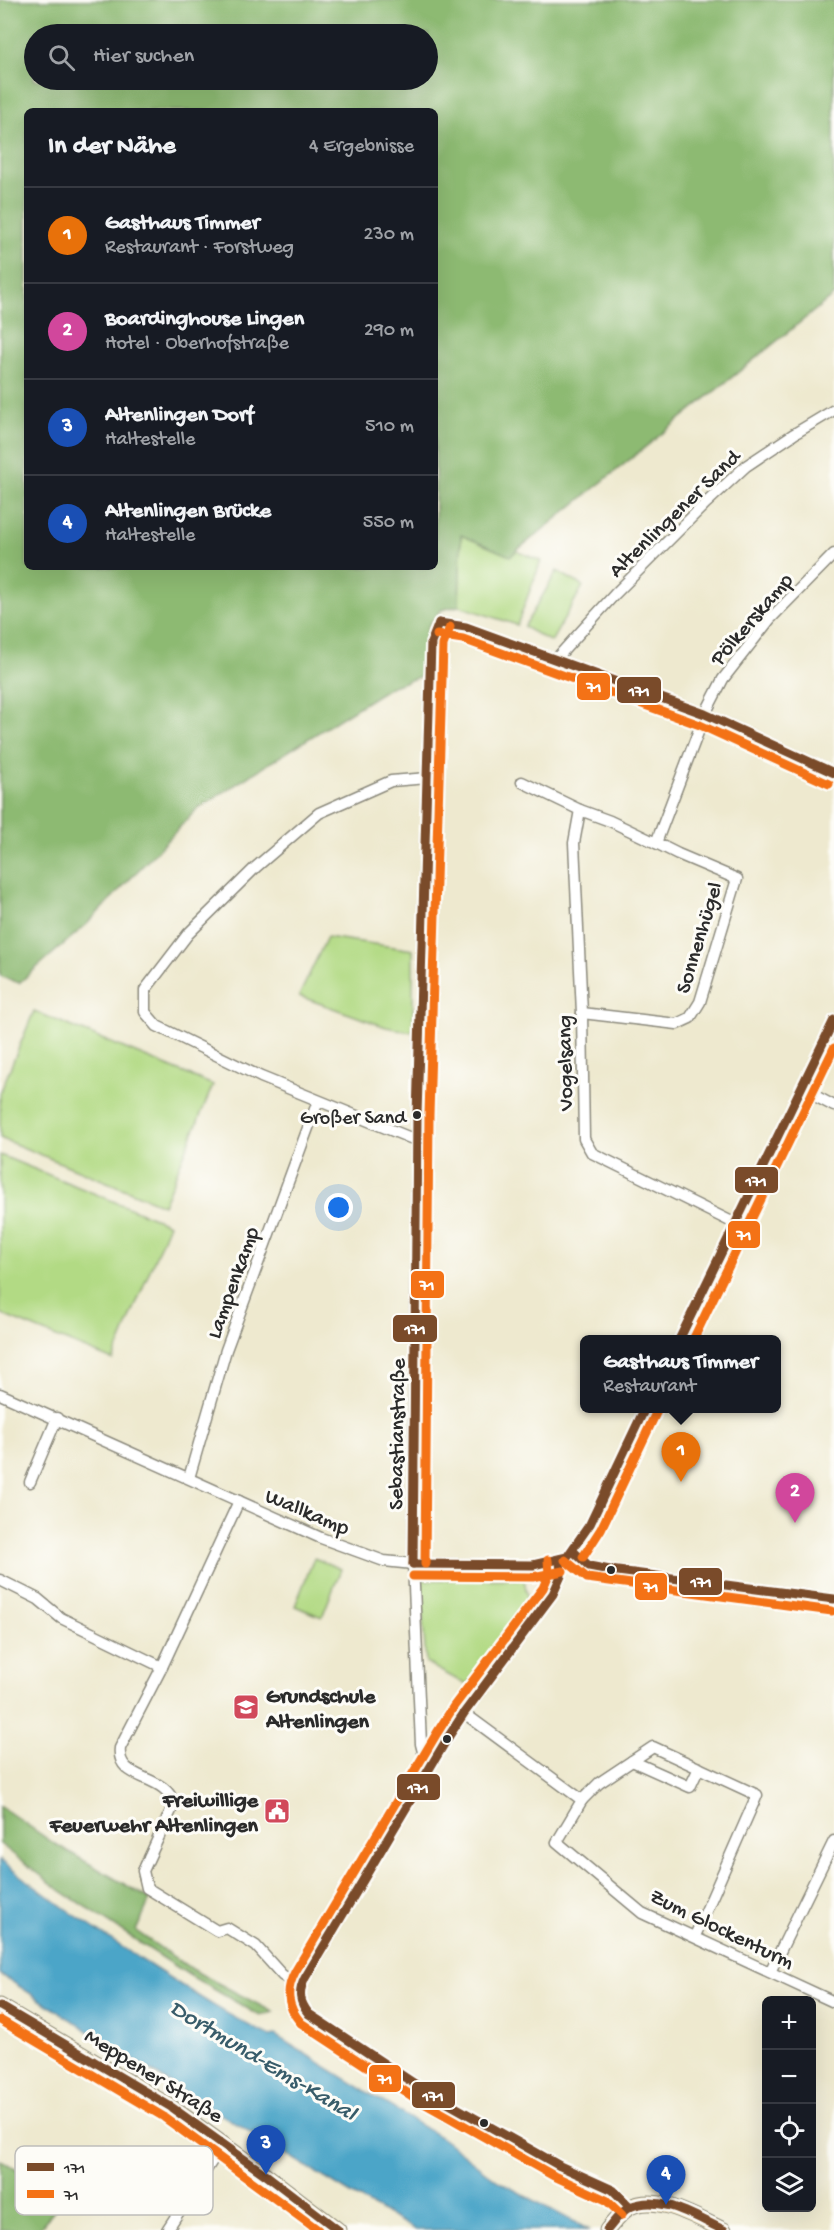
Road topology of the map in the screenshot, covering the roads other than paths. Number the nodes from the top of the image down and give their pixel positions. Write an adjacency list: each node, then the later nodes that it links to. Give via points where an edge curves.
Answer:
1 (834, 410): 3 (street, Altenlingener Sand, via 746,466 615,594)
2 (834, 554): 4 (street, Pölkerskamp, via 763,628 723,679)
3 (555, 660): 4 (street); 6 (street, Sebastianstraße, via 466,627 439,623 431,643)
4 (705, 714): 5 (street); 9 (street)
5 (834, 773)
6 (428, 778): 13 (street, via 392,781 320,813 256,867 188,934 145,990 145,1012 157,1026); 15 (street, Sebastianstraße)
7 (522, 782): 8 (street)
8 (580, 810): 9 (street); 10 (street, Vogelsang, via 574,843)
9 (656, 843): 10 (street, Sonnenhügel, via 737,879 700,1002 690,1018 677,1024)
10 (582, 1013): 16 (street, Vogelsang, via 584,1139 592,1153)
11 (834, 1020): 12 (street)
12 (802, 1089): 14 (street); 16 (street)
13 (318, 1101): 15 (street); 21 (street, Lampenkamp, via 226,1350)
14 (834, 1106)
15 (418, 1141): 26 (street, Sebastianstraße)
16 (736, 1224): 17 (street)
17 (681, 1335)
18 (0, 1394): 20 (street, Wallkamp)
19 (643, 1413): 24 (street, via 590,1524)
20 (57, 1418): 21 (street, Wallkamp); 22 (street)
21 (189, 1479): 23 (street, Wallkamp)
22 (30, 1482)
23 (239, 1501): 26 (street, Wallkamp, via 384,1561); 29 (street)
24 (573, 1551): 25 (street); 28 (street, via 589,1566 610,1570)
25 (560, 1559): 26 (street, Wallkamp, via 533,1565); 30 (street, via 561,1576 553,1594)
26 (413, 1564): 33 (street, Sebastianstraße, via 421,1743)
27 (0, 1580): 29 (street, via 38,1599 61,1618)
28 (834, 1599)
29 (162, 1667): 39 (street, via 120,1748 119,1758 125,1768 166,1788 174,1804 142,1871 147,1888 217,1931 227,1929 256,1946 282,1976)
30 (464, 1713): 33 (street); 34 (street)
31 (632, 1761): 32 (street, via 653,1748); 32 (street, via 690,1787); 34 (street)
32 (699, 1768): 37 (street, via 757,1795)
33 (428, 1771): 39 (street)
34 (582, 1800): 37 (street, Zum Glockenturm, via 557,1842 642,1913)
35 (834, 1841): 36 (street)
36 (830, 1857): 38 (street)
37 (695, 1936): 38 (street, Zum Glockenturm)
38 (770, 1972): 40 (street, Zum Glockenturm)
39 (300, 1987): 44 (street, via 302,2006 309,2014 421,2088 549,2161 613,2190)
40 (834, 2002)
41 (0, 2006): 42 (main road, Meppener Straße, via 171,2107)
42 (223, 2144): 43 (street); 48 (main road, Meppener Straße)
43 (213, 2159)
44 (630, 2207): 46 (main road); 49 (main road, via 641,2203 666,2205)
45 (177, 2215): 47 (street)
46 (611, 2225)
47 (167, 2230)
48 (338, 2230)
49 (724, 2230)

